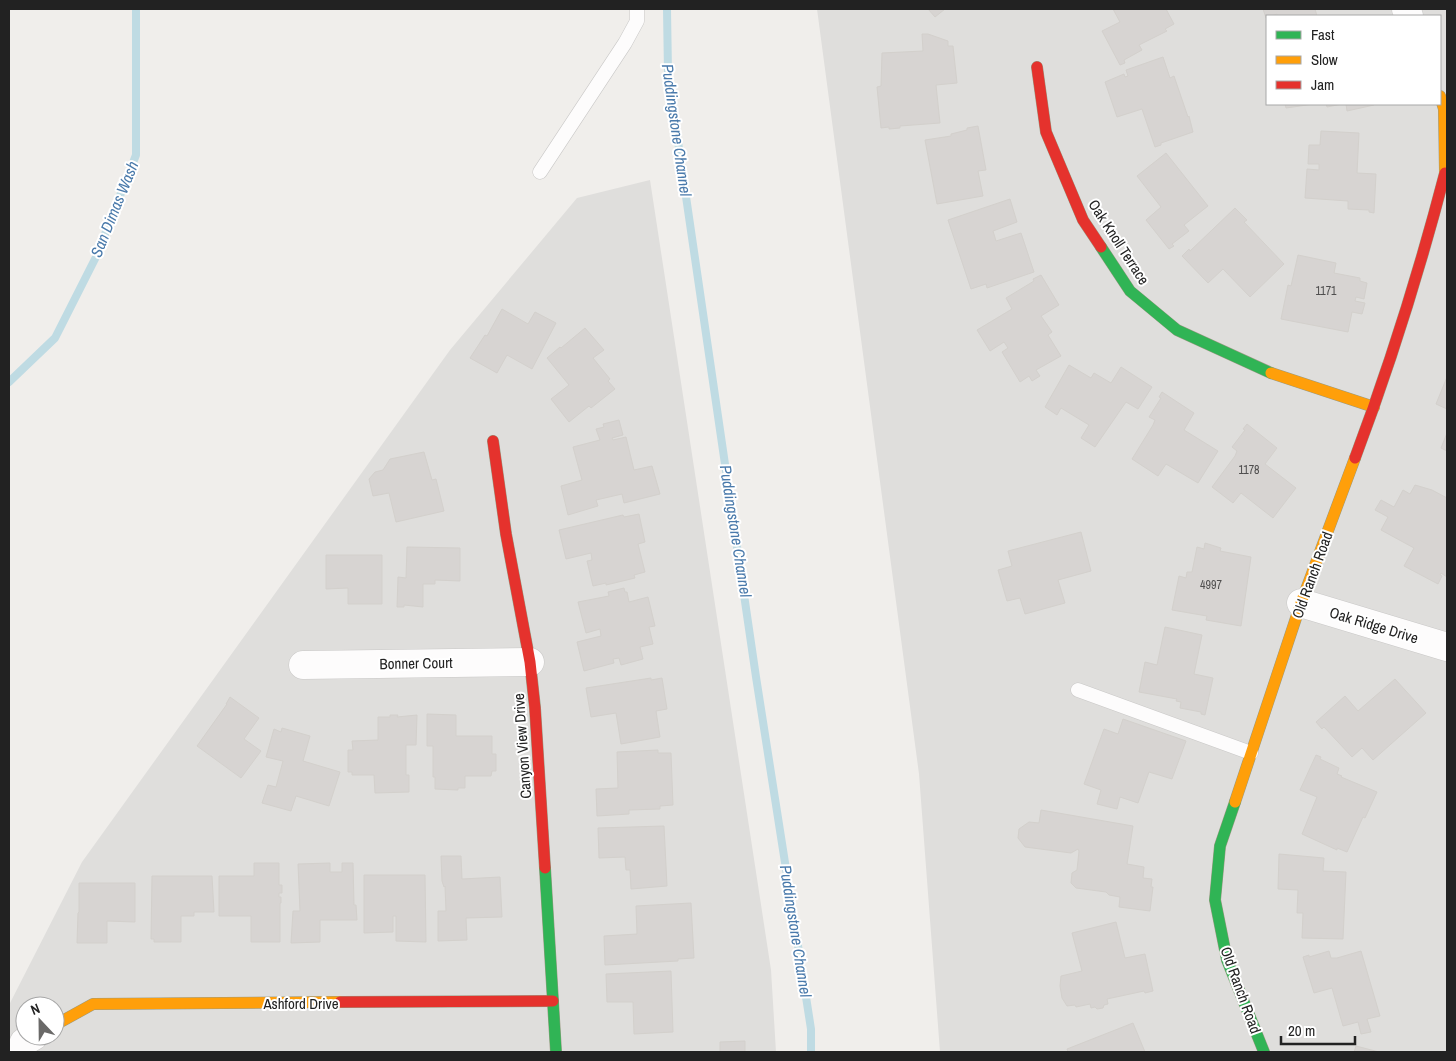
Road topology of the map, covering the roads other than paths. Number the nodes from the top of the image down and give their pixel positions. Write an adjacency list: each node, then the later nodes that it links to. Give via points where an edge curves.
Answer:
1 (638, 9): 4 (lane, via 637,21 625,44)
2 (1038, 67): 5 (street, Oak Knoll Terrace, via 1046,132 1083,220 1130,291 1177,330 1224,354 1282,378)
3 (1441, 99): 5 (street, Old Ranch Road, via 1446,171 1428,239)
4 (540, 172)
5 (1374, 407): 7 (street, Old Ranch Road)
6 (493, 441): 9 (street, Canyon View Drive, via 506,534)
7 (1301, 603): 8 (street, Oak Ridge Drive); 12 (street, Old Ranch Road)
8 (1447, 647)
9 (530, 662): 10 (street, Bonner Court); 13 (street, Canyon View Drive)
10 (303, 664)
11 (1078, 690): 12 (lane)
12 (1251, 752): 16 (street, Old Ranch Road, via 1220,846 1215,900 1227,960)
13 (553, 1001): 14 (street, Ashford Drive, via 94,1004); 15 (street, Canyon View Drive)
14 (65, 1020)
15 (556, 1052)
16 (1264, 1052)

